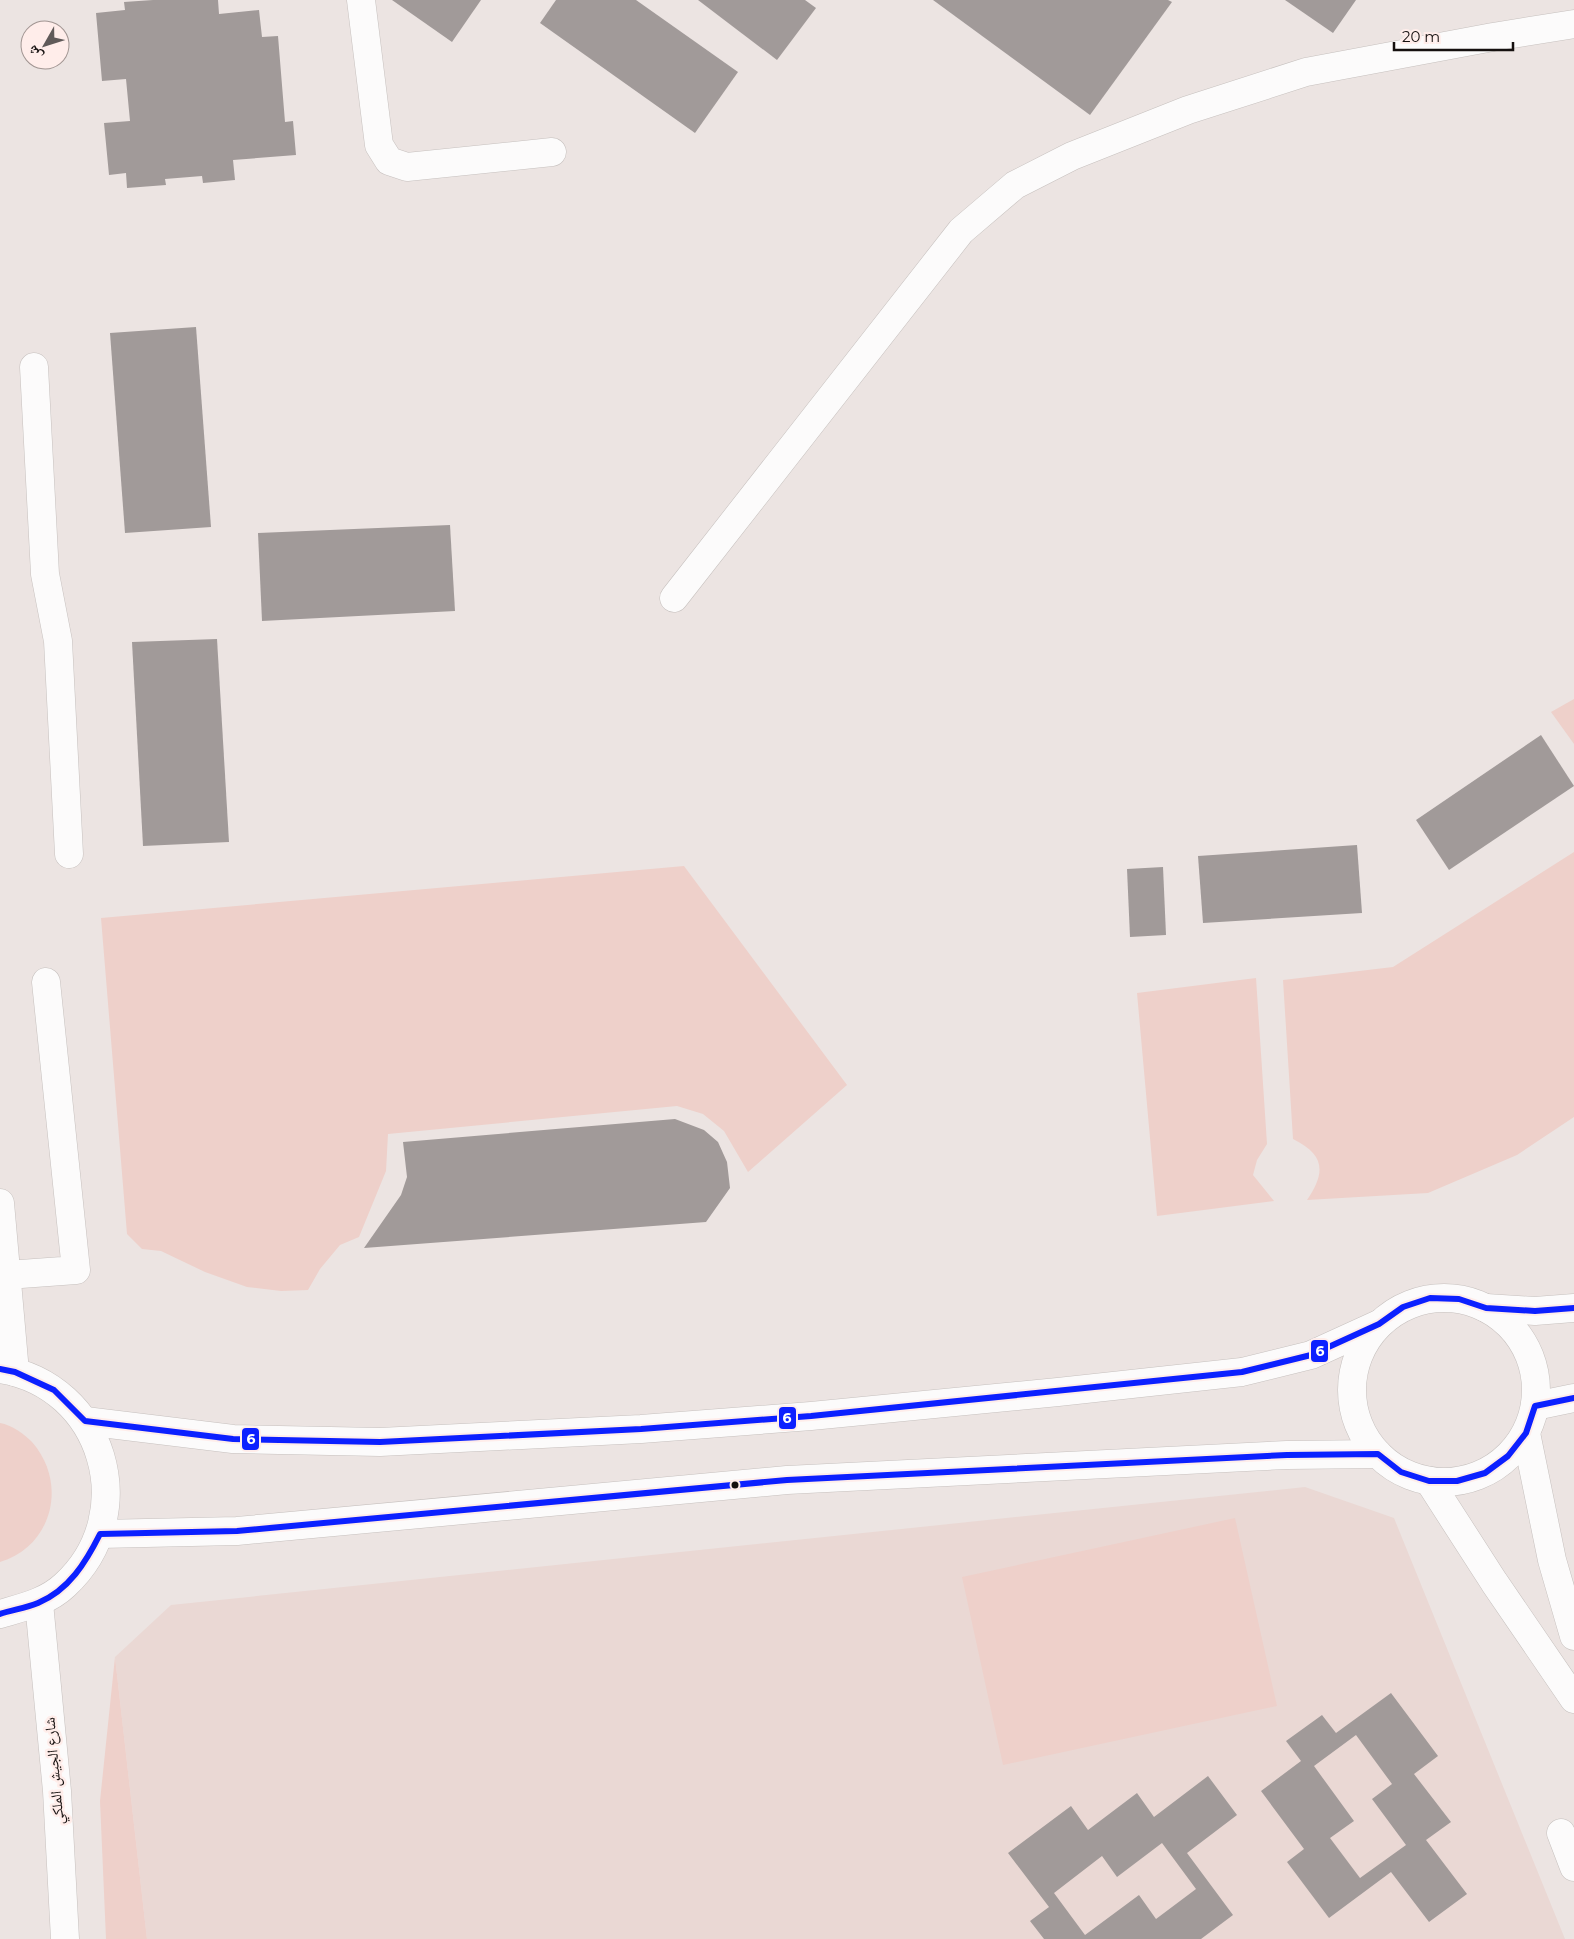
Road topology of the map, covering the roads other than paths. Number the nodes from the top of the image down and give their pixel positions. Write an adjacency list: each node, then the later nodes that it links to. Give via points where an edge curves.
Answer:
1 (361, 0): 3 (street, via 379,145 389,161 407,167)
2 (1574, 24): 5 (street, via 1306,72 1188,110 1072,156 1014,185 961,231)
3 (552, 152)
4 (34, 367): 6 (street, via 45,574 58,641)
5 (674, 598)
6 (69, 854)
7 (46, 982): 9 (street, via 76,1270)
8 (0, 1203): 9 (street)
9 (7, 1274): 13 (street)
10 (1486, 1308): 11 (street, via 1535,1311); 12 (street, via 1459,1299 1430,1298 1403,1307); 15 (street, via 1510,1326 1526,1349 1535,1377)
11 (1574, 1308)
12 (1379, 1324): 16 (street, via 1311,1354 1242,1372 870,1410 641,1429 380,1442 233,1439); 18 (street, via 1362,1347 1353,1374 1352,1403 1360,1431)
13 (8, 1370): 16 (street, via 54,1390)
14 (1574, 1398): 15 (street)
15 (1535, 1406): 17 (street)
16 (85, 1421): 20 (street, via 102,1456 106,1486)
17 (1526, 1433): 19 (street, via 1508,1456 1485,1473 1457,1481); 23 (street, via 1552,1560)
18 (1378, 1454): 19 (street, via 1401,1472); 20 (street, via 1287,1455 787,1480 237,1531)
19 (1428, 1481): 24 (street)
20 (100, 1534): 21 (street, via 86,1562 65,1586)
21 (39, 1603): 22 (street); 27 (street, شارع الجيش الملكي, via 57,1791)
22 (0, 1614)
23 (1574, 1636)
24 (1574, 1699)
25 (1561, 1833): 26 (street)
26 (1574, 1867)
27 (65, 1939)

